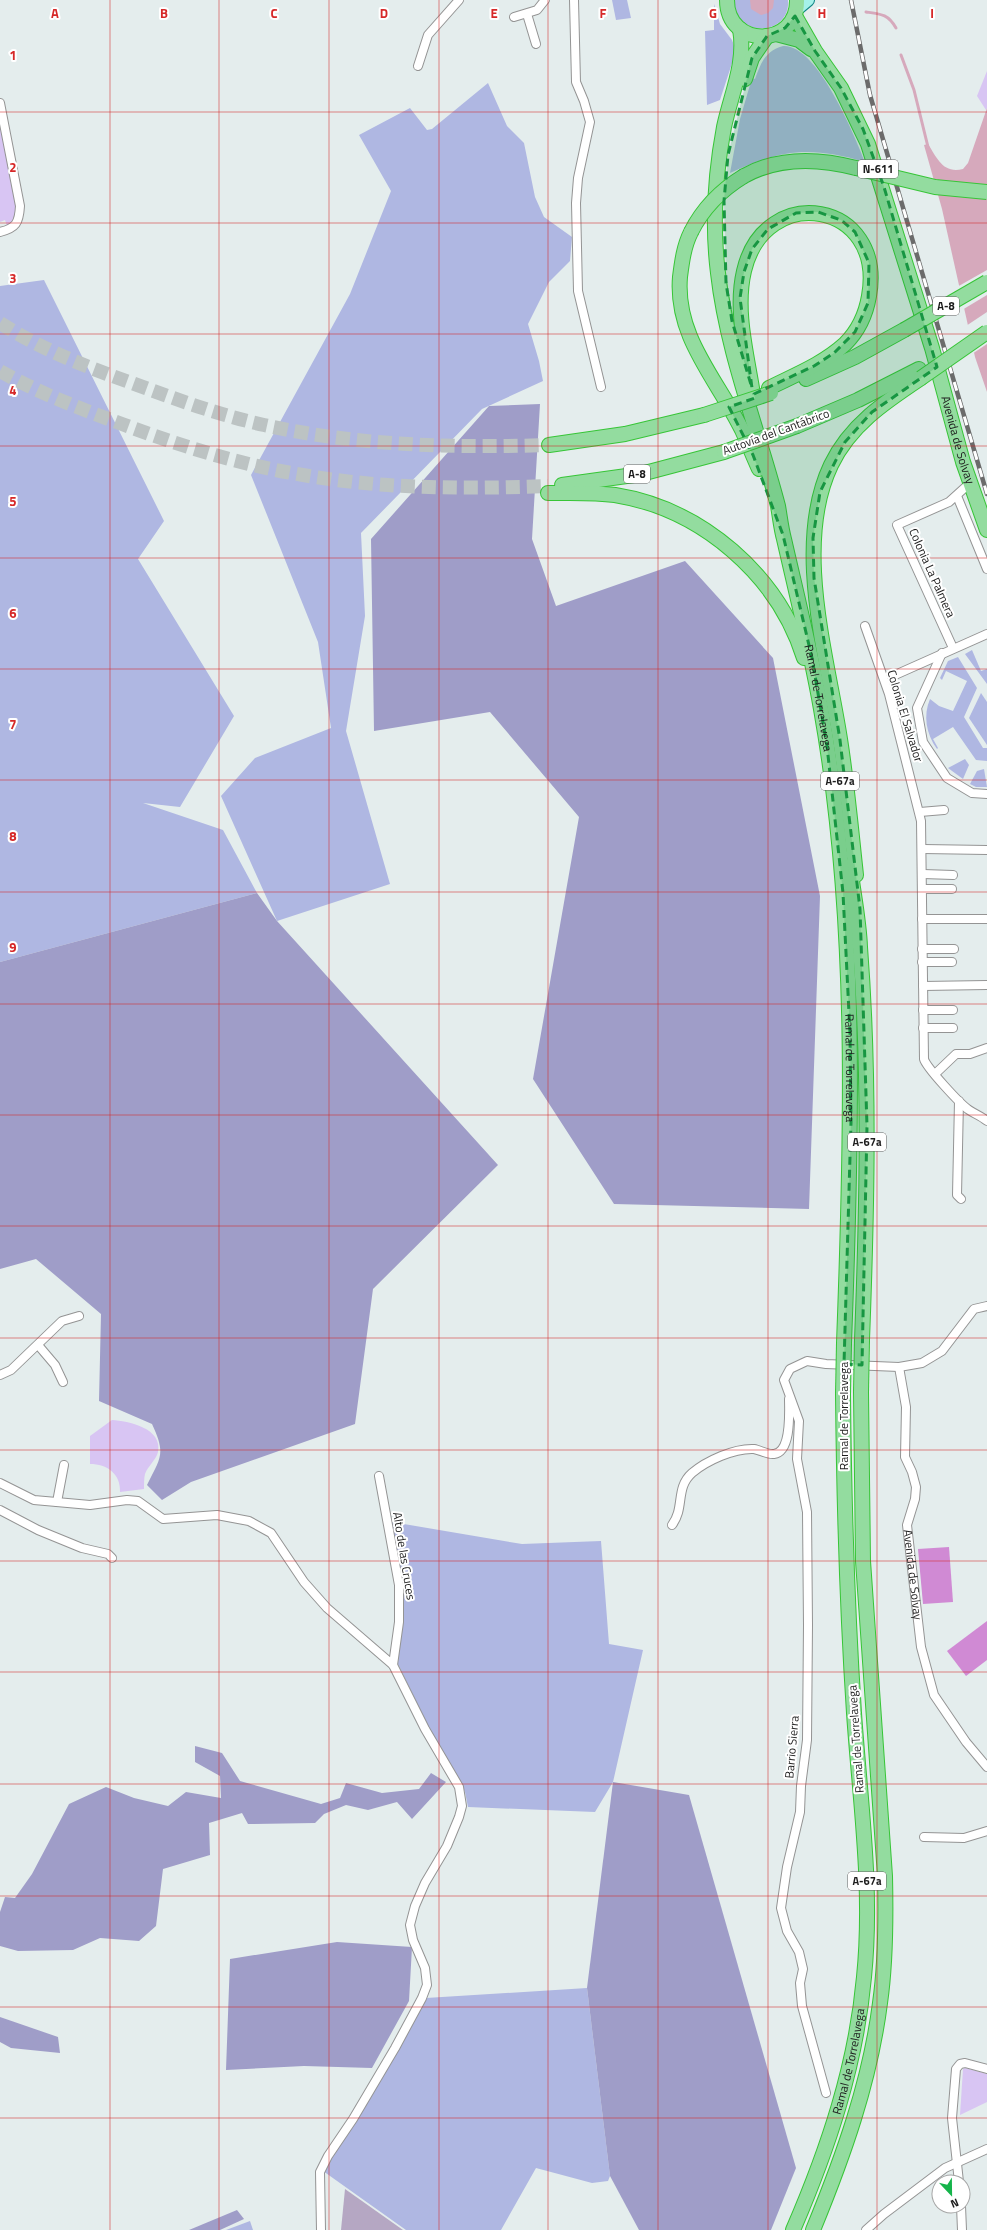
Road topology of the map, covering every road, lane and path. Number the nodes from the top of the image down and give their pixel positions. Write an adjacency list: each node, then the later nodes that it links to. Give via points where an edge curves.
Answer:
1 (459, 0): 13 (street, via 428,35)
2 (545, 0): 7 (street, via 541,7)
3 (574, 0): 21 (street, via 576,82 590,122 578,178 576,203 578,291)
4 (808, 0): 6 (main road)
5 (726, 1): 9 (highway, via 730,17)
6 (796, 8): 10 (highway, via 785,28); 12 (highway, N-611)
7 (527, 14): 8 (street); 11 (street)
8 (514, 17)
9 (740, 29): 10 (highway, N-611, via 753,36); 28 (highway, via 742,54 728,109 717,175 717,271 730,340)
10 (771, 35): 12 (highway, N-611, via 799,40); 22 (highway, via 752,58 739,102 728,155 724,201 727,296)
11 (536, 44)
12 (815, 51): 25 (highway, Avenida de Solvay / N-611, via 842,88 863,130 884,187)
13 (418, 66)
14 (0, 103): 16 (street, via 20,206 16,226)
15 (987, 192): 28 (highway, bridge, via 935,187 826,162 794,161 769,165 744,176 713,199 700,215 691,232 682,262 679,291 687,333 704,368 742,429)
16 (0, 232)
17 (987, 282): 23 (highway, A-8, bridge, via 834,367)
18 (987, 327): 20 (highway, Autovía del Cantábrico / A-8)
19 (987, 332): 20 (highway, bridge)
20 (920, 373): 46 (highway, via 872,412 845,442 825,479 814,521 814,578 840,740 860,909); 57 (highway, Autovía del Cantábrico / A-8, bridge, via 797,426 724,452 635,475 548,490 616,496 652,505 695,525 728,546 744,560 784,610 805,663 819,724 836,856)
21 (601, 387)
22 (752, 388): 23 (highway, via 740,298 744,272 752,249 768,229 786,217 807,212 830,215 841,220 855,232 866,251 870,288 864,315 855,332 834,353); 46 (highway, Ramal de Torrelavega / A-67a, via 786,509 812,618 834,737)
23 (770, 390): 24 (highway, A-8, bridge, via 704,415 625,434)
24 (549, 445)
25 (970, 483): 26 (street, Colonia La Palmera); 27 (highway, Avenida de Solvay / N-611)
26 (957, 496): 29 (street); 32 (street, Colonia La Palmera, via 897,525)
27 (987, 530)
28 (783, 535): 57 (highway, Ramal de Torrelavega / A-67a, via 822,713 843,893)
29 (987, 569)
30 (865, 626): 37 (street, Colonia El Salvador, via 889,694)
31 (987, 634): 32 (street)
32 (953, 648): 33 (street)
33 (942, 653): 34 (street); 35 (street, via 918,708 923,742 947,778 972,793)
34 (895, 675)
35 (987, 794)
36 (944, 810): 37 (street)
37 (920, 812): 38 (street, Colonia El Salvador)
38 (923, 850): 39 (street); 40 (street, Colonia El Salvador)
39 (987, 850)
40 (923, 874): 41 (street); 42 (street, Colonia El Salvador)
41 (953, 875)
42 (923, 889): 43 (street); 44 (street, Colonia El Salvador)
43 (952, 890)
44 (922, 919): 45 (street); 47 (street, Colonia El Salvador)
45 (987, 919)
46 (860, 945): 89 (highway, Ramal de Torrelavega / A-67a, bridge, via 866,1033 867,1126 861,1392 863,1561 886,1913 883,1981 860,2100 850,2135)
47 (922, 949): 48 (street); 49 (street, Colonia El Salvador)
48 (954, 949)
49 (922, 962): 50 (street); 52 (street, Colonia El Salvador)
50 (952, 962)
51 (987, 985): 52 (street)
52 (923, 986): 53 (street, Colonia El Salvador)
53 (923, 1010): 54 (street); 55 (street, Colonia El Salvador)
54 (953, 1010)
55 (923, 1028): 56 (street); 59 (street, Colonia El Salvador, via 925,1063)
56 (953, 1028)
57 (850, 1033): 88 (highway, Ramal de Torrelavega / A-67a, bridge, via 851,1122 843,1394 846,1568 866,1869 866,1951 858,2024 841,2098 826,2149)
58 (987, 1048): 59 (street, via 970,1054 956,1054)
59 (935, 1074): 60 (street, Colonia El Salvador)
60 (959, 1101): 61 (street, Colonia El Salvador); 62 (street, via 957,1195)
61 (987, 1121)
62 (961, 1199)
63 (987, 1306): 66 (street, via 980,1306 969,1314 942,1351 932,1359)
64 (79, 1316): 65 (street, via 62,1321)
65 (38, 1345): 67 (street, via 11,1370); 68 (street, via 55,1365)
66 (899, 1367): 69 (street, Barrio Sierra, via 807,1361 790,1369 784,1380); 78 (street, Avenida de Solvay, via 906,1407 905,1457 916,1488 907,1525 921,1647 934,1695 966,1742)
67 (0, 1375)
68 (63, 1382)
69 (789, 1396): 75 (street, Barrio Sierra, via 788,1436 779,1452 775,1455 753,1449 745,1450 715,1460 692,1473 683,1482 680,1490 680,1511); 82 (street, Barrio Sierra, via 799,1421 798,1472 807,1512 807,1740 800,1812 787,1867 781,1908 787,1931 799,1952 803,1969 800,1984 802,2006)
70 (64, 1465): 73 (street)
71 (379, 1476): 77 (street, Alto de las Cruces, via 399,1585 399,1622)
72 (0, 1483): 73 (street, via 26,1498)
73 (57, 1502): 77 (street, via 95,1505 126,1500 138,1501 163,1518 217,1515 249,1521 271,1533 304,1582 327,1608)
74 (0, 1510): 76 (street, via 38,1530 82,1548 108,1554)
75 (672, 1525)
76 (112, 1558)
77 (393, 1665): 87 (street, via 425,1729 459,1787 462,1806 447,1846 417,1900 410,1925 413,1940 425,1968 427,1985 357,2112 320,2172)
78 (987, 1767)
79 (987, 1830): 80 (street, via 964,1838)
80 (924, 1837)
81 (987, 2069): 84 (street, via 965,2063 956,2069 952,2118)
82 (826, 2093)
83 (987, 2149): 84 (street)
84 (958, 2162): 85 (street); 90 (street, via 945,2168 911,2193)
85 (959, 2174)
86 (961, 2214): 91 (street)
87 (320, 2230)
88 (793, 2230)
89 (813, 2230)
90 (866, 2230)
91 (962, 2230)

